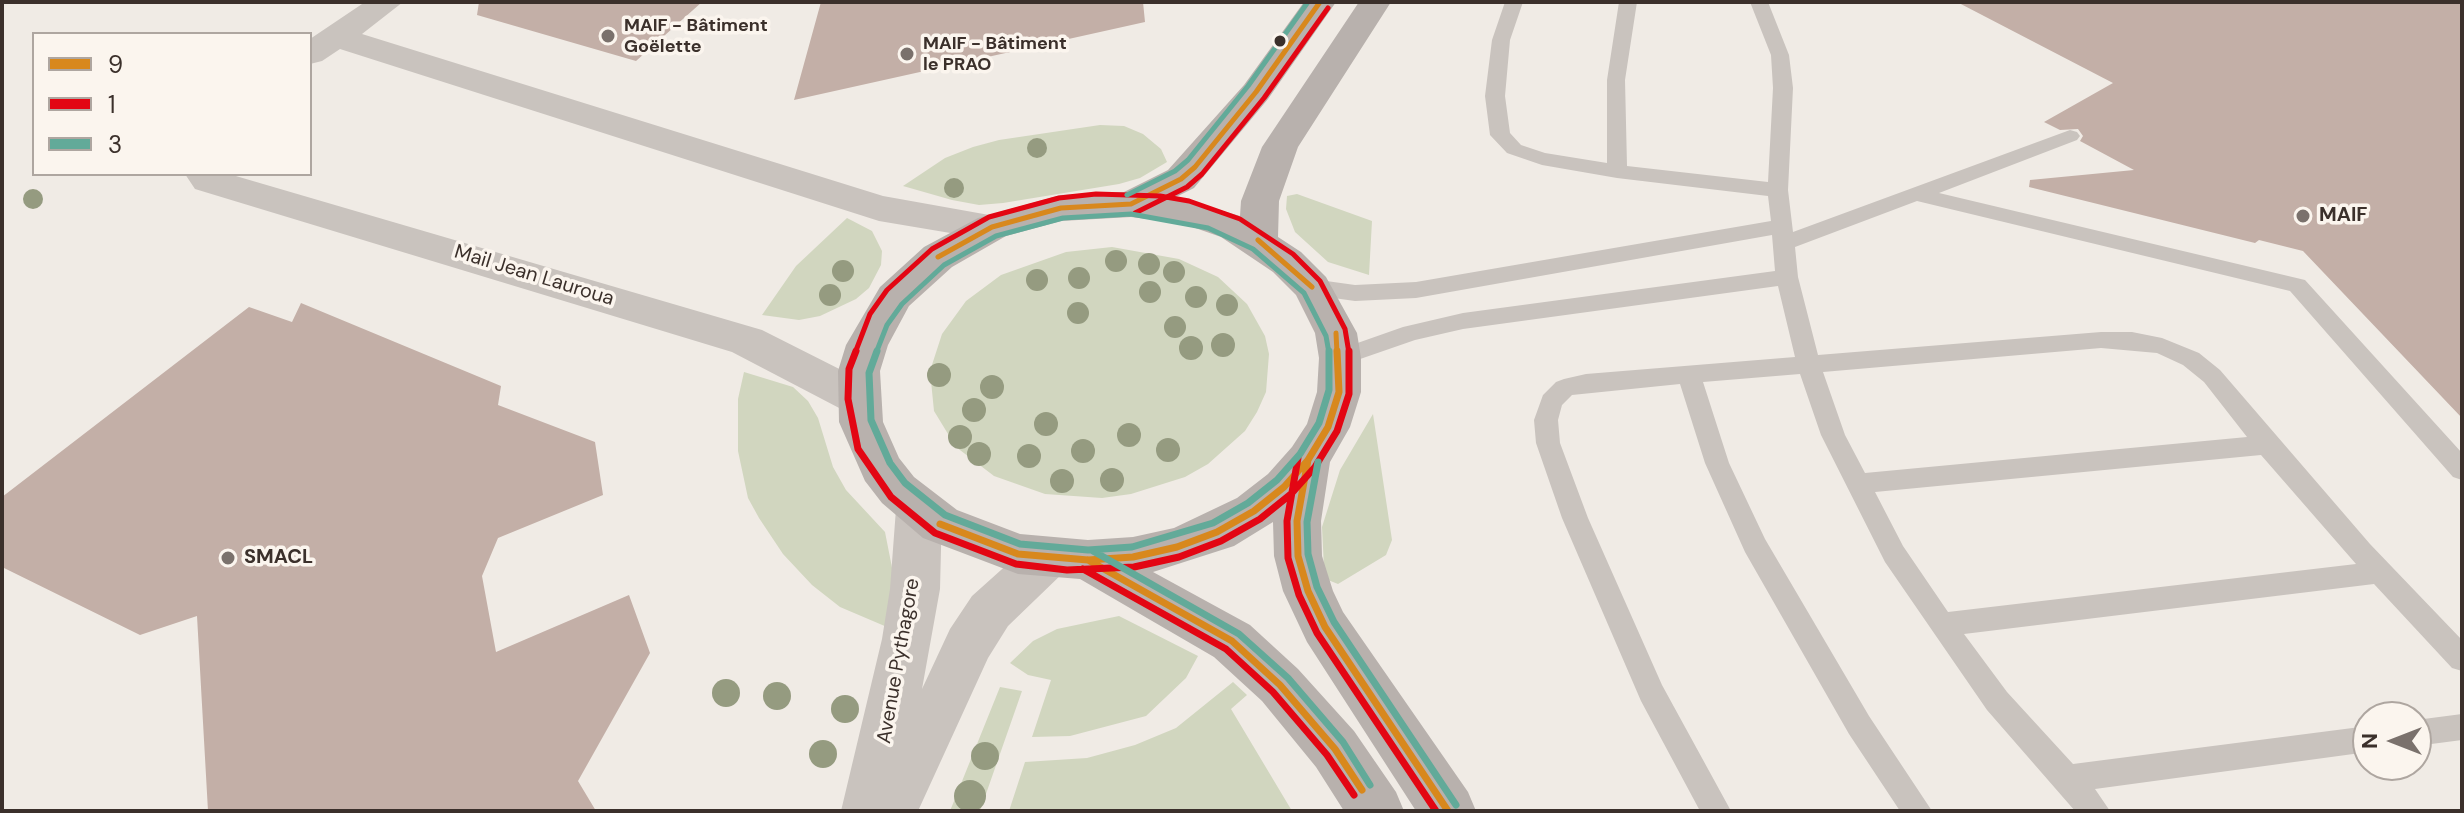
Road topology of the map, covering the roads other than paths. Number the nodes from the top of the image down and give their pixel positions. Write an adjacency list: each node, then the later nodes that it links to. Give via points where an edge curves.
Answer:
1 (387, 2): 7 (street)
2 (1320, 2): 13 (main road, via 1195,167)
3 (1375, 2): 16 (main road, via 1280,147 1262,193)
4 (1514, 2): 9 (lane, via 1501,40 1495,96 1500,135 1514,149 1542,159)
5 (1628, 2): 9 (lane, via 1616,80)
6 (1759, 2): 11 (lane, via 1780,55)
7 (323, 45): 14 (street, via 879,208)
8 (2070, 136): 12 (lane)
9 (1617, 171): 11 (lane)
10 (205, 176): 22 (street, Mail Jean Lauroua, via 747,341)
11 (1778, 190): 15 (lane)
12 (1916, 194): 15 (lane); 25 (lane, via 2297,285)
13 (1131, 204): 14 (main road, via 1061,208); 16 (main road, via 1186,211)
14 (992, 227): 22 (main road, via 938,257 894,297 867,345)
15 (1783, 234): 17 (lane); 18 (lane, via 1416,290 1355,293)
16 (1258, 240): 18 (main road)
17 (1787, 277): 19 (lane, via 1463,321); 20 (lane)
18 (1312, 287): 19 (main road, via 1336,333)
19 (1340, 358): 24 (main road, via 1332,415)
20 (1809, 366): 21 (lane); 23 (lane, via 2132,340 2162,346 2201,367); 26 (lane)
21 (1689, 375): 40 (lane, via 1564,388 1551,401 1546,420 1548,443 1607,594 1651,692); 41 (lane, via 1717,463 1754,544 1843,698)
22 (858, 398): 27 (main road, via 868,446 898,490)
23 (2267, 445): 26 (lane); 29 (lane)
24 (1308, 460): 28 (main road, via 1274,495 1217,532 1147,553); 39 (main road, via 1297,521 1298,556 1308,591 1325,627)
25 (2462, 470)
26 (1857, 484): 30 (lane, via 1894,554)
27 (919, 509): 28 (main road, via 963,535 1018,554); 36 (street, Avenue Pythagore, via 907,639)
28 (1067, 559): 37 (street, Avenue Pythagore, via 990,611 968,645); 38 (main road, via 1232,641 1280,685 1335,749)
29 (2380, 572): 30 (lane); 31 (lane)
30 (1941, 625): 35 (lane, via 1997,701)
31 (2462, 659)
32 (2462, 727): 33 (lane)
33 (2432, 731)
34 (2352, 741): 35 (lane)
35 (2066, 779): 42 (lane)
36 (869, 811)
37 (888, 811)
38 (1376, 811)
39 (1448, 811)
40 (1716, 811)
41 (1917, 811)
42 (2095, 811)

